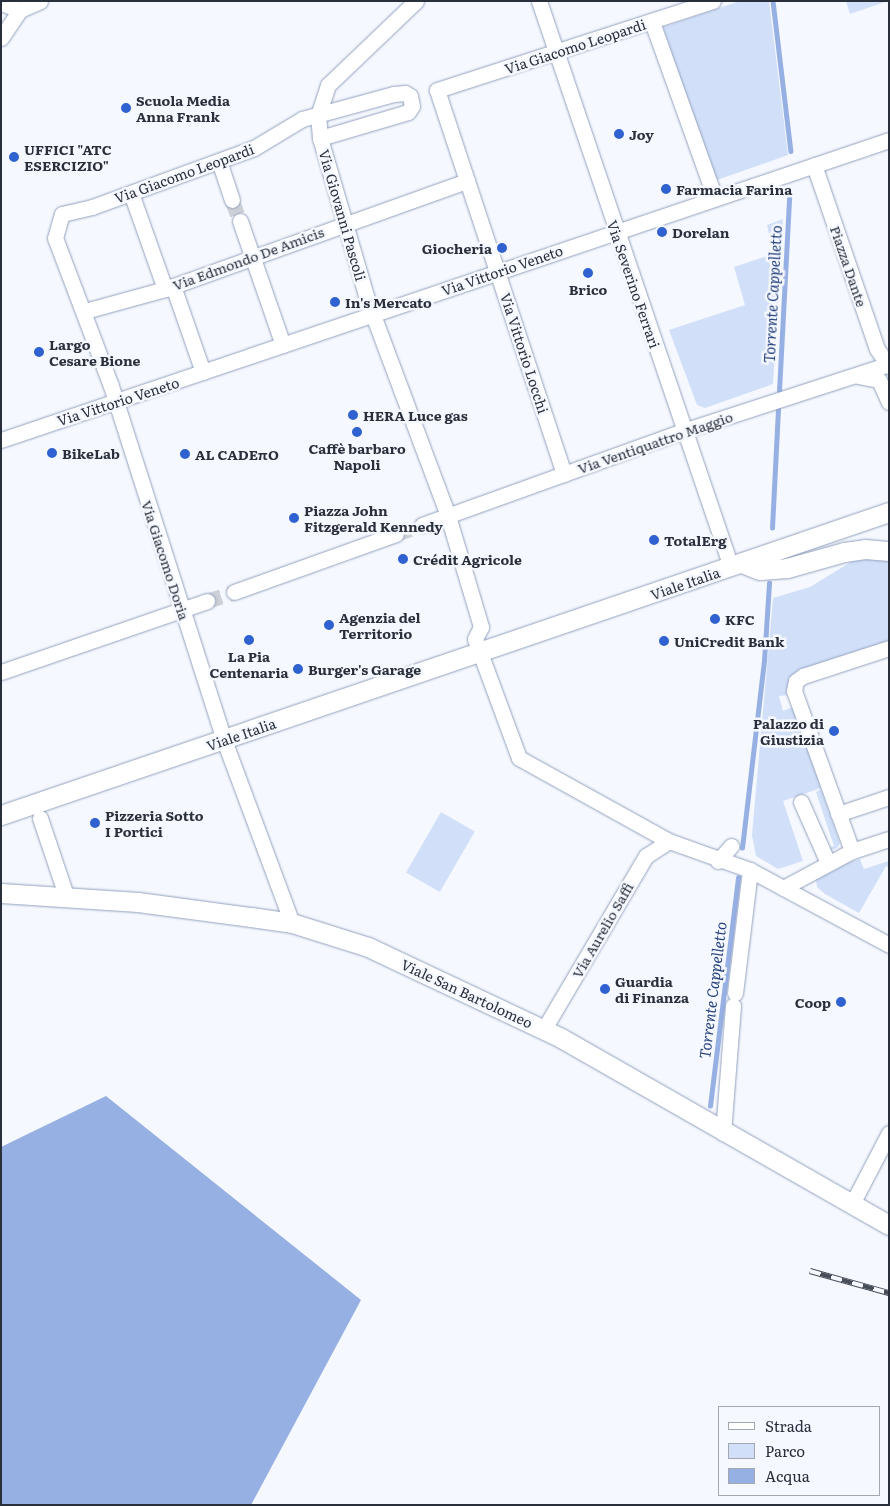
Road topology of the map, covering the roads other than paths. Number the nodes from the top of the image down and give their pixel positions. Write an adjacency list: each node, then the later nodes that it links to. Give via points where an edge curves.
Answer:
1 (40, 1): 6 (street)
2 (416, 1): 11 (street, via 328,85)
3 (539, 1): 9 (street, Via Severino Ferrari)
4 (713, 1): 7 (street, Via Giacomo Leopardi)
5 (1, 2): 6 (street)
6 (20, 10): 8 (street)
7 (652, 22): 9 (street, Via Giacomo Leopardi); 18 (street)
8 (1, 38)
9 (556, 54): 10 (street, Via Giacomo Leopardi); 23 (street, Via Severino Ferrari)
10 (437, 90): 16 (street, Via Vittorio Locchi)
11 (318, 115): 12 (street, Via Giovanni Pascoli); 12 (street, Via Giacomo Leopardi, via 405,93 412,103 408,112); 14 (street, Via Giacomo Leopardi, via 302,119 254,148)
12 (320, 138): 22 (street, Via Giovanni Pascoli)
13 (889, 140): 15 (street, Via Vittorio Veneto)
14 (219, 161): 17 (street, Via Giacomo Leopardi); 19 (street)
15 (814, 164): 18 (street, Via Vittorio Veneto); 30 (street, Piazza Dante, via 877,349)
16 (467, 181): 22 (street, Via Edmondo De Amicis); 25 (street, Via Vittorio Locchi)
17 (131, 193): 20 (street, Via Giacomo Leopardi); 26 (street)
18 (714, 198): 23 (street, Via Vittorio Veneto)
19 (232, 200)
20 (79, 211): 27 (street, Via Giacomo Doria, via 62,214 56,238)
21 (240, 221): 24 (street)
22 (346, 222): 24 (street, Via Edmondo De Amicis); 28 (street, Via Giovanni Pascoli)
23 (616, 232): 25 (street, Via Vittorio Veneto); 35 (street, Via Severino Ferrari)
24 (252, 257): 26 (street, Via Edmondo De Amicis); 29 (street)
25 (498, 272): 28 (street, Via Vittorio Veneto); 37 (street, Via Vittorio Locchi)
26 (169, 288): 27 (street, Via Edmondo De Amicis); 31 (street)
27 (85, 311): 33 (street, Via Giacomo Doria)
28 (373, 314): 29 (street, Via Vittorio Veneto); 39 (street, Via Giovanni Pascoli)
29 (283, 345): 31 (street, Via Vittorio Veneto)
30 (888, 365): 32 (street, Via Ventiquattro Maggio)
31 (203, 372): 33 (street, Via Vittorio Veneto)
32 (854, 374): 34 (street, via 879,380); 35 (street, Via Ventiquattro Maggio)
33 (116, 402): 36 (street, Via Vittorio Veneto); 46 (street, Via Giacomo Doria)
34 (889, 402)
35 (686, 430): 37 (street, Via Ventiquattro Maggio); 43 (street, Via Severino Ferrari)
36 (1, 440)
37 (564, 474): 39 (street, Via Ventiquattro Maggio)
38 (889, 512): 43 (main road, Viale Italia)
39 (448, 516): 40 (street, Via Ventiquattro Maggio); 48 (street, Via Giovanni Pascoli, via 481,627 475,640)
40 (422, 525)
41 (396, 534): 44 (street)
42 (889, 551): 43 (main road, via 865,549 844,552 787,568 760,570)
43 (737, 566): 48 (main road, Viale Italia)
44 (240, 590)
45 (207, 601): 46 (street)
46 (182, 610): 49 (street); 50 (street, Via Giacomo Doria)
47 (889, 648): 53 (street, via 796,681 794,691)
48 (480, 653): 50 (main road, Viale Italia); 57 (street, via 518,758)
49 (1, 672)
50 (224, 740): 54 (main road, Viale Italia); 66 (street, Via Giacomo Doria)
51 (889, 796): 53 (street)
52 (801, 802): 61 (street)
53 (838, 814): 59 (street)
54 (1, 815)
55 (40, 818): 65 (street)
56 (889, 839): 59 (street)
57 (669, 841): 60 (street); 68 (street, Via Aurelio Saffi, via 646,856)
58 (731, 846): 60 (street)
59 (852, 851): 61 (street)
60 (718, 861): 62 (street)
61 (828, 863): 63 (street)
62 (750, 870): 63 (street); 69 (street, via 734,999)
63 (783, 888): 67 (street)
64 (1, 894): 65 (main road, Viale San Bartolomeo)
65 (67, 898): 66 (main road, Viale San Bartolomeo, via 138,902)
66 (292, 923): 68 (main road, Viale San Bartolomeo, via 368,947)
67 (889, 945)
68 (544, 1029): 69 (main road, Viale San Bartolomeo)
69 (723, 1133): 71 (main road, Viale San Bartolomeo)
70 (889, 1133): 71 (street)
71 (852, 1204): 72 (main road, Viale San Bartolomeo)
72 (889, 1225)

